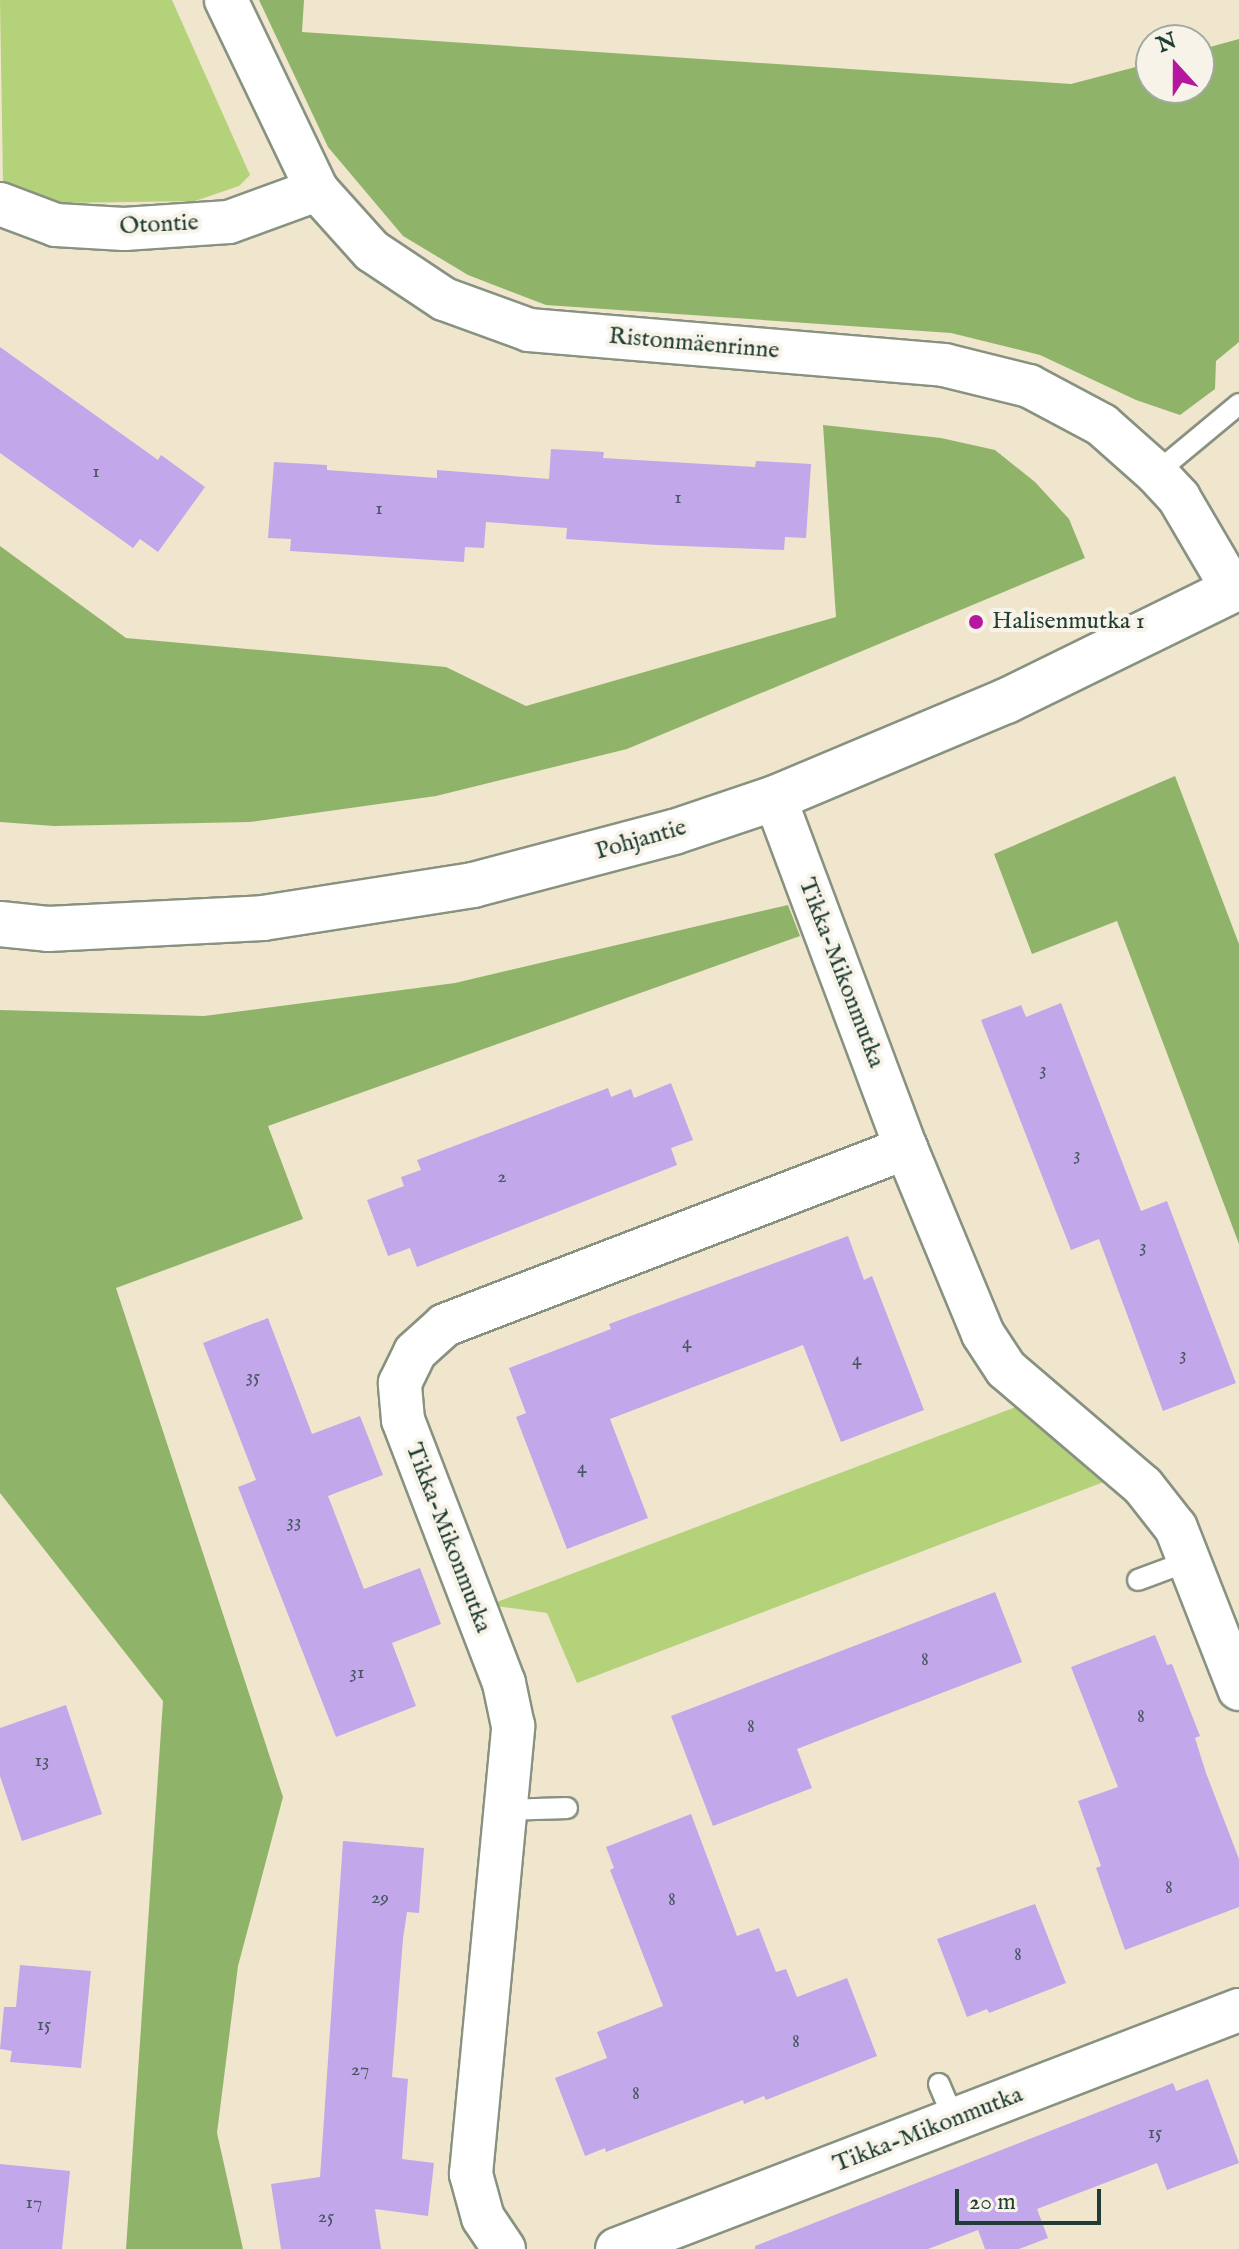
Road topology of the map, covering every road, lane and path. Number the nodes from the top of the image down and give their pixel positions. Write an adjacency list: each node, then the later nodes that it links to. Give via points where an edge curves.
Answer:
1 (226, 0): 2 (street, Ristonmäenrinne)
2 (317, 190): 3 (street, Otontie, via 229,222 124,229 56,225); 5 (street, Ristonmäenrinne, via 372,251 444,299 529,330 944,365 1029,386 1102,425)
3 (0, 204)
4 (1239, 404): 5 (lane)
5 (1156, 473): 6 (street, Ristonmäenrinne, via 1179,498)
6 (1236, 589): 7 (street, Pohjantie, via 1006,701)
7 (775, 798): 8 (street, Pohjantie, via 674,832 473,885 263,918 48,929); 9 (street, Tikka-Mikonmutka)
8 (0, 924)
9 (906, 1148): 10 (street, Tikka-Mikonmutka, via 983,1334 1006,1369 1143,1486 1176,1528); 14 (street, Tikka-Mikonmutka, via 445,1325 415,1352 400,1383 403,1420 504,1683 513,1726)
10 (1189, 1561): 11 (lane); 12 (street, Tikka-Mikonmutka)
11 (1138, 1580)
12 (1239, 1689)
13 (567, 1808): 14 (lane)
14 (505, 1810): 16 (street, Tikka-Mikonmutka, via 471,2174 483,2218)
15 (1239, 2010): 17 (street, Tikka-Mikonmutka, via 946,2102)
16 (504, 2249)
17 (617, 2249)

